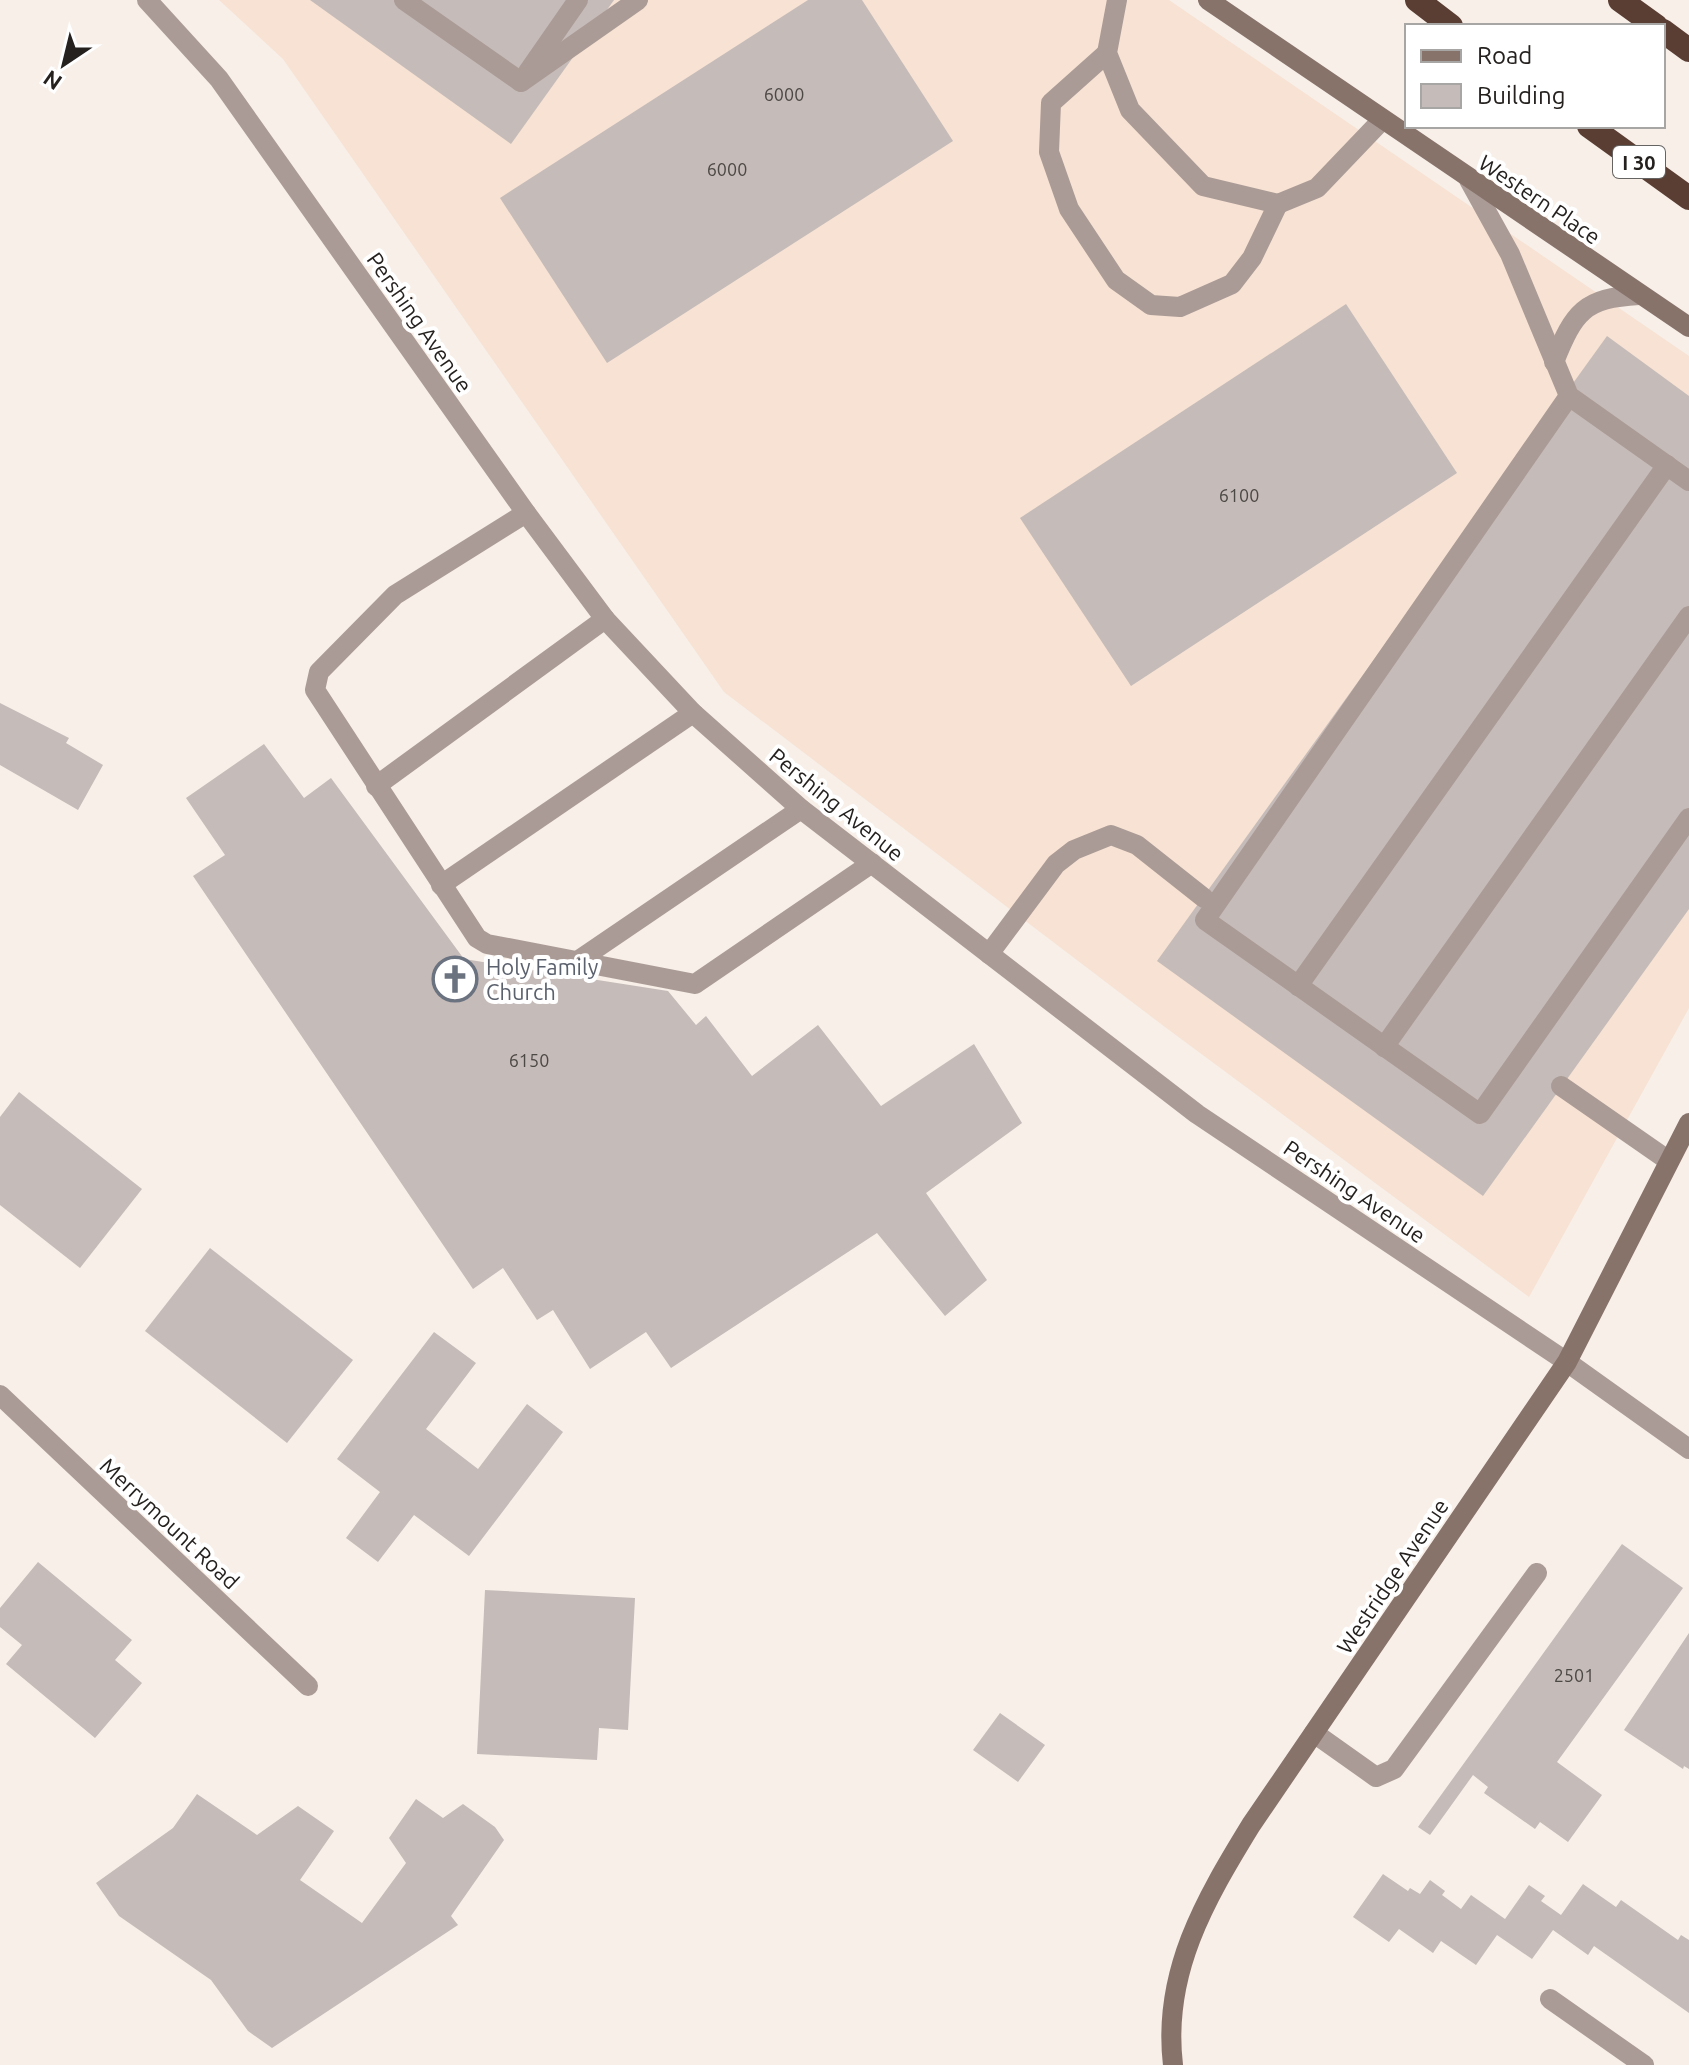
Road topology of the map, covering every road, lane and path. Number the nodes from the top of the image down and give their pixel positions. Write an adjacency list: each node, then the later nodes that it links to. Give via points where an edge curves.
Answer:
1 (147, 0): 27 (street, Pershing Avenue, via 219,79)
2 (404, 0): 15 (street)
3 (578, 0): 15 (street)
4 (638, 0): 15 (street)
5 (1117, 0): 14 (street)
6 (1208, 0): 16 (street, Western Place)
7 (1402, 0): 9 (highway)
8 (1620, 0): 11 (highway)
9 (1422, 4): 10 (highway)
10 (1448, 24)
11 (1653, 24)
12 (1665, 32): 13 (highway)
13 (1689, 50)
14 (1107, 53): 20 (street, via 1130,110 1203,186); 20 (street, via 1051,103 1049,152 1069,209 1116,280 1151,305 1180,307 1232,284 1252,258)
15 (521, 82)
16 (1382, 120): 18 (street, Western Place); 20 (street, via 1317,188)
17 (1592, 128): 19 (highway, I 30)
18 (1469, 180): 21 (street, Western Place); 23 (street, via 1510,254)
19 (1689, 198)
20 (1278, 204)
21 (1639, 295): 22 (street, Western Place); 23 (street, via 1606,296 1585,307)
22 (1689, 327)
23 (1554, 362): 24 (street)
24 (1567, 391)
25 (1667, 465): 26 (street); 39 (street); 39 (street, via 1569,396 1205,920)
26 (1689, 481)
27 (526, 513): 29 (street, Pershing Avenue); 31 (street, via 395,595 319,672 315,690)
28 (1689, 616): 40 (street)
29 (605, 619): 30 (street, Pershing Avenue); 31 (street)
30 (693, 713): 32 (street, Pershing Avenue); 35 (street)
31 (376, 786): 35 (street)
32 (801, 809): 34 (street, Pershing Avenue); 38 (street)
33 (1689, 818): 40 (street, via 1480,1114)
34 (872, 863): 37 (street, Pershing Avenue); 38 (street, via 695,984)
35 (441, 885): 38 (street, via 469,929 487,944)
36 (1204, 898): 37 (street, via 1137,845 1111,835 1056,864)
37 (989, 954): 44 (street, Pershing Avenue, via 1197,1114)
38 (576, 962)
39 (1298, 986): 40 (street)
40 (1384, 1047)
41 (1561, 1086): 43 (street)
42 (1689, 1123): 43 (street, Westridge Avenue)
43 (1669, 1161): 44 (street, Westridge Avenue)
44 (1567, 1362): 46 (street, Pershing Avenue); 49 (street, Westridge Avenue)
45 (0, 1395): 48 (street, Merrymount Road)
46 (1689, 1449)
47 (1537, 1573): 49 (street, via 1394,1769 1376,1777)
48 (308, 1686)
49 (1314, 1733): 51 (street, Westridge Avenue, via 1205,1901 1183,1952 1173,1993)
50 (1550, 1999): 52 (street)
51 (1173, 2065)
52 (1644, 2065)

